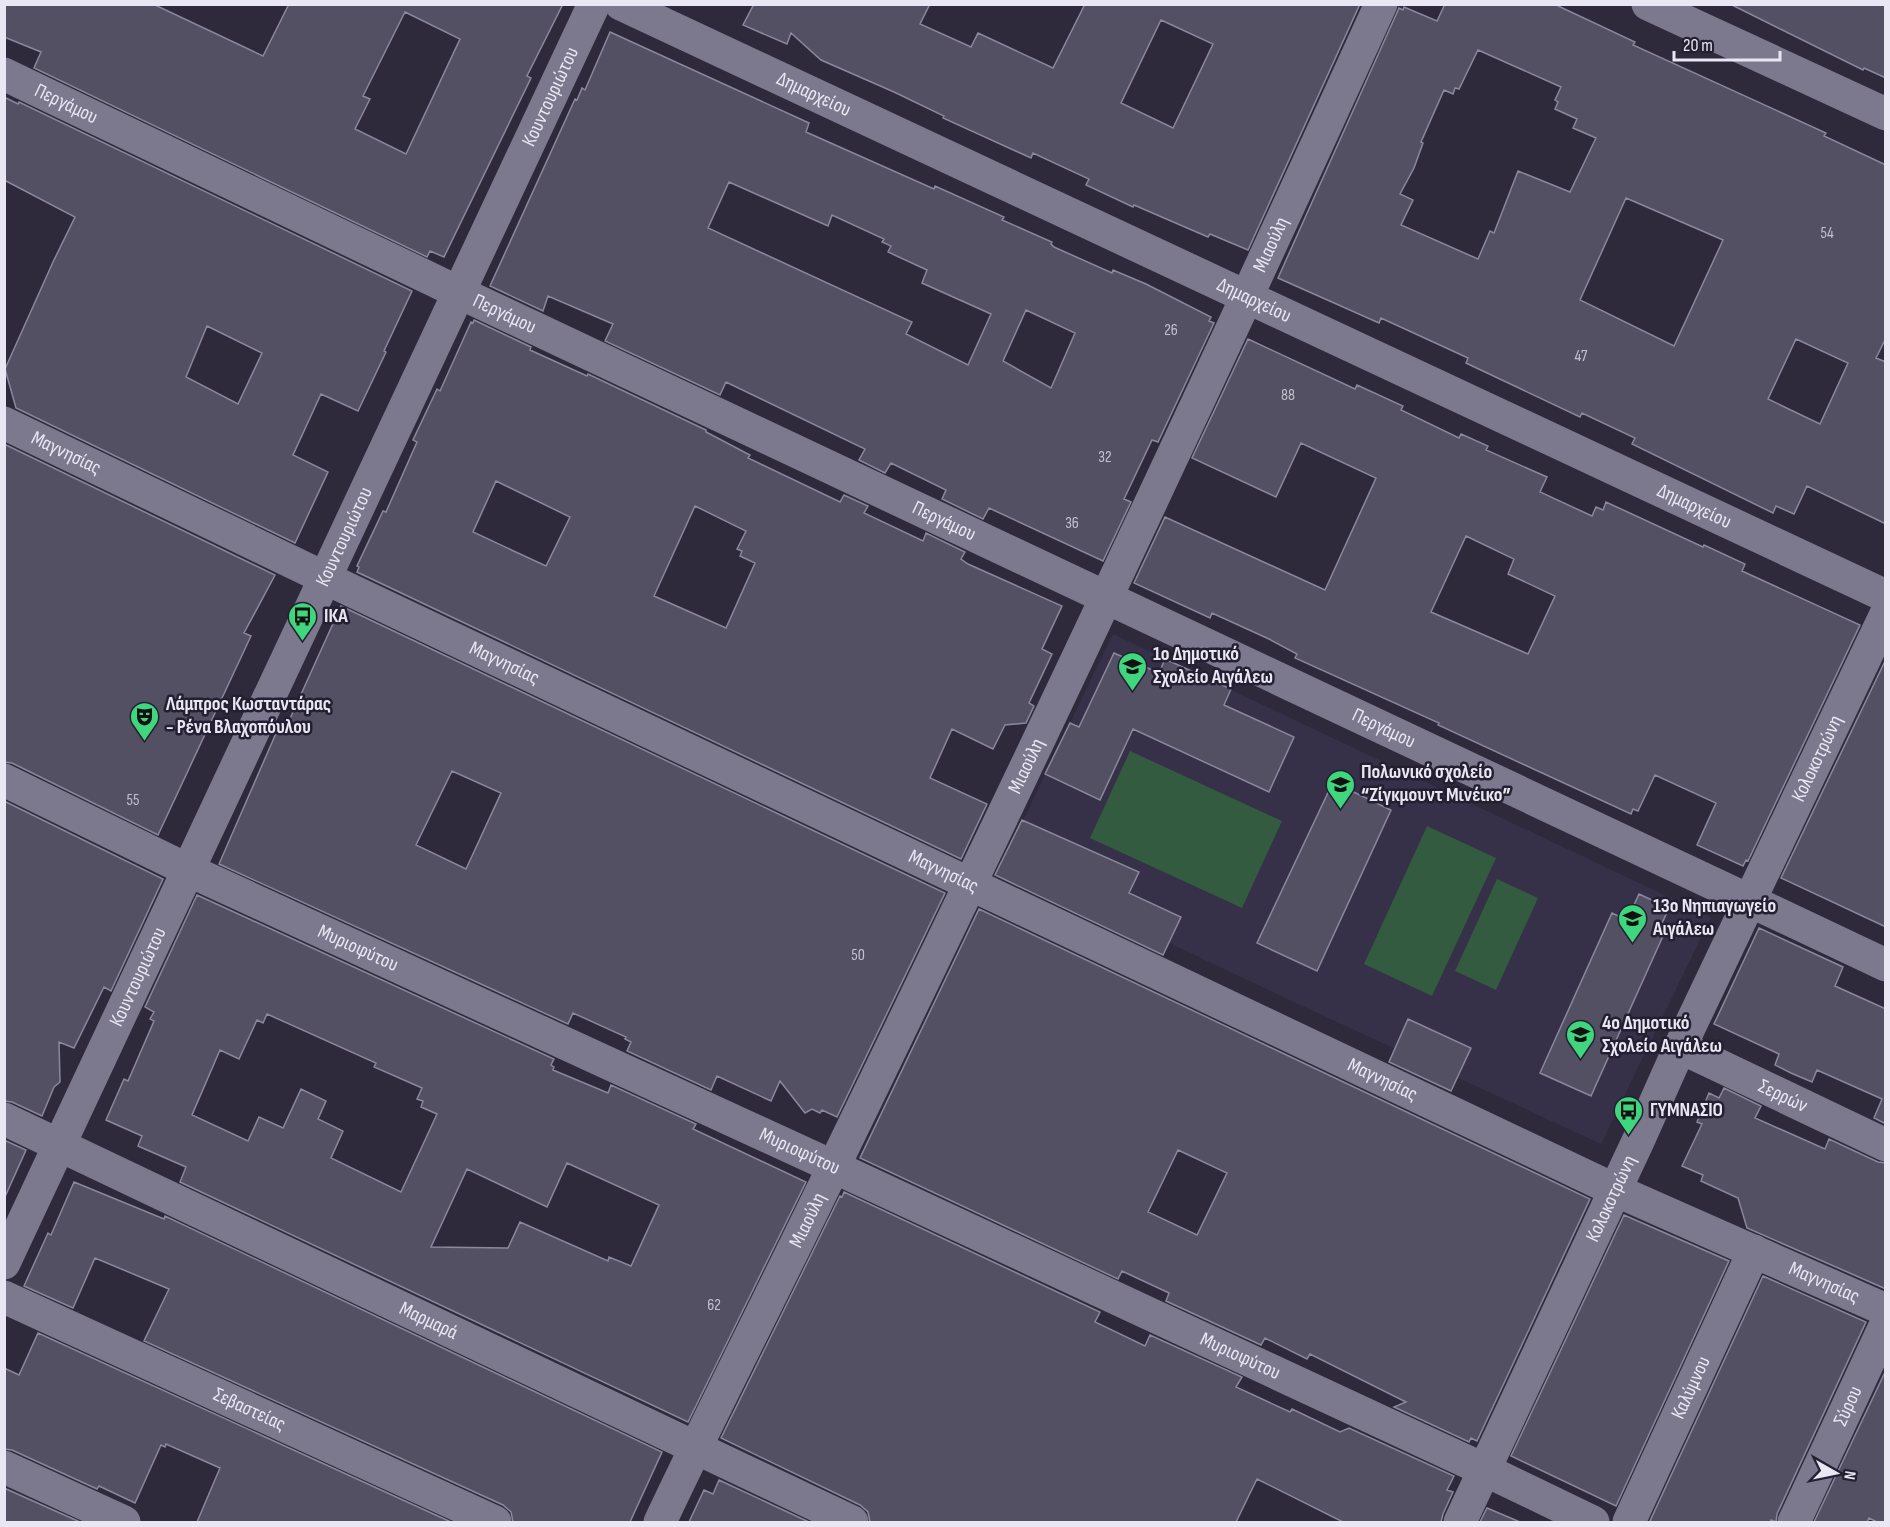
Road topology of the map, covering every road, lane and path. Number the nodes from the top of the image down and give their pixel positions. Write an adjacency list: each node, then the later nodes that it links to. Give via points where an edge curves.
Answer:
1 (594, 4): 7 (street, Κουντουριώτου)
2 (621, 4): 8 (street, Δημαρχείου)
3 (1381, 4): 8 (street, Μιαούλη)
4 (1648, 4): 6 (street)
5 (4, 74): 7 (street, Περγάμου)
6 (1886, 114)
7 (458, 292): 10 (street, Κουντουριώτου); 11 (street, Περγάμου)
8 (1248, 297): 11 (street, Μιαούλη); 12 (street, Δημαρχείου)
9 (4, 423): 10 (street, Μαγνησίας)
10 (325, 578): 15 (street, Κουντουριώτου); 16 (street, Μαγνησίας)
11 (1106, 596): 16 (street, Μιαούλη); 17 (street, Περγάμου)
12 (1886, 596)
13 (1886, 614): 17 (street, Κολοκοτρώνη)
14 (4, 780): 15 (street, Μυριοφύτου)
15 (188, 870): 21 (street, Κουντουριώτου); 23 (street, Μυριοφύτου)
16 (969, 884): 23 (street, Μιαούλη); 24 (street, Μαγνησίας)
17 (1749, 902): 18 (street, Περγάμου); 19 (street, Κολοκοτρώνη)
18 (1886, 965)
19 (1680, 1047): 22 (street, Σερρών); 24 (street, Κολοκοτρώνη)
20 (4, 1119): 21 (street, Μαρμαρά)
21 (59, 1145): 26 (street, Κουντουριώτου); 30 (street, Μαρμαρά)
22 (1886, 1145)
23 (834, 1167): 30 (street, Μιαούλη); 32 (street, Μυριοφύτου)
24 (1615, 1190): 25 (street, Μαγνησίας); 32 (street, Κολοκοτρώνη)
25 (1754, 1251): 28 (street, Μαγνησίας); 39 (street, Καλύμνου)
26 (4, 1263)
27 (4, 1297): 34 (street, Σεβαστείας)
28 (1886, 1310)
29 (1886, 1324): 40 (street, Σύρου)
30 (694, 1449): 35 (street, Μιαούλη); 36 (street, Μαρμαρά)
31 (4, 1467): 33 (street)
32 (1485, 1470): 37 (street, Κολοκοτρώνη); 38 (street, Μυριοφύτου)
33 (124, 1522)
34 (495, 1522)
35 (660, 1522)
36 (852, 1522)
37 (1460, 1522)
38 (1593, 1522)
39 (1629, 1522)
40 (1794, 1522)

